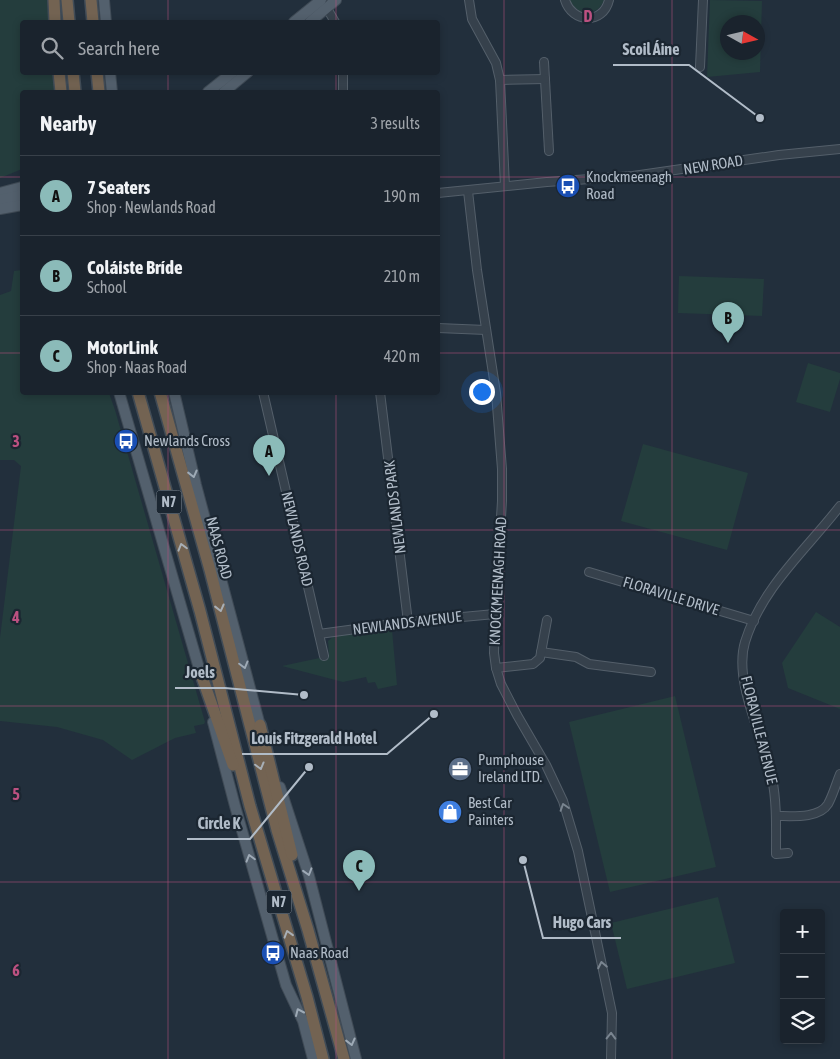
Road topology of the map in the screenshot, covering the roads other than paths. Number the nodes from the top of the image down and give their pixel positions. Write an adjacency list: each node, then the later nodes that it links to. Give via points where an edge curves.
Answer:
1 (54, 0): 11 (highway)
2 (67, 0): 12 (highway)
3 (91, 0): 13 (highway)
4 (104, 0): 14 (main road)
5 (336, 0): 10 (main road)
6 (468, 0): 28 (street, via 472,19 496,63)
7 (565, 0): 8 (street, via 572,13 586,18 599,15)
8 (609, 0)
9 (703, 0): 19 (street)
10 (322, 2): 15 (main road); 16 (main road); 17 (street)
11 (55, 20)
12 (69, 20)
13 (93, 20)
14 (106, 20)
15 (297, 20)
16 (311, 20)
17 (335, 20)
18 (544, 62): 27 (street)
19 (700, 67)
20 (59, 75): 29 (highway)
21 (73, 75): 30 (highway)
22 (97, 75): 31 (highway)
23 (110, 75): 32 (main road)
24 (229, 75): 33 (main road)
25 (244, 75): 34 (main road)
26 (343, 75): 35 (street)
27 (545, 79): 28 (street); 37 (street)
28 (500, 80): 38 (street)
29 (61, 90)
30 (75, 90)
31 (99, 90)
32 (112, 90)
33 (210, 90)
34 (226, 90)
35 (343, 90)
36 (840, 149): 38 (street, NEW ROAD, via 633,176)
37 (549, 151)
38 (505, 186): 40 (street, NEW ROAD)
39 (20, 187): 41 (main road)
40 (468, 191): 42 (street, NEW ROAD); 48 (street, KNOCKMEENAGH ROAD)
41 (0, 193)
42 (440, 193)
43 (20, 195): 44 (main road)
44 (0, 200)
45 (20, 205): 46 (main road)
46 (0, 209)
47 (440, 328): 48 (street)
48 (486, 330): 57 (street, KNOCKMEENAGH ROAD, via 496,393 502,469)
49 (120, 395): 66 (main road)
50 (139, 395): 69 (highway, N7, one-way to 50, via 200,611)
51 (161, 395): 72 (highway, NAAS ROAD / N7, one-way to 72)
52 (175, 395): 67 (main road, NAAS ROAD, one-way to 67)
53 (264, 395): 61 (street, NEWLANDS ROAD)
54 (380, 395): 60 (street, NEWLANDS PARK)
55 (840, 506): 59 (street, FLORAVILLE AVENUE, via 787,568)
56 (589, 572): 59 (street, FLORAVILLE DRIVE)
57 (495, 614): 60 (street, NEWLANDS AVENUE); 64 (street, KNOCKMEENAGH ROAD)
58 (547, 620): 62 (street)
59 (754, 621): 70 (street, FLORAVILLE AVENUE, via 745,642 743,673 772,776)
60 (408, 622): 61 (street, NEWLANDS AVENUE)
61 (319, 634): 63 (street, NEWLANDS ROAD)
62 (541, 652): 64 (street, via 533,664); 65 (street, via 576,657 589,664)
63 (324, 656)
64 (496, 668): 77 (street, KNOCKMEENAGH ROAD, one-way to 64, via 612,1013 578,850 563,801)
65 (651, 672)
66 (201, 674): 69 (highway); 73 (main road, one-way to 66, via 303,1021 286,985)
67 (260, 725): 72 (highway, N7); 76 (main road, NAAS ROAD, one-way to 76, via 309,876)
68 (840, 774): 70 (street, via 828,805 820,812)
69 (250, 806): 74 (highway, N7, one-way to 69)
70 (776, 816): 71 (street, FLORAVILLE AVENUE, via 776,854)
71 (788, 853)
72 (308, 930): 75 (highway, NAAS ROAD / N7)
73 (313, 1059)
74 (323, 1059)
75 (344, 1059)
76 (356, 1059)
77 (611, 1059)

